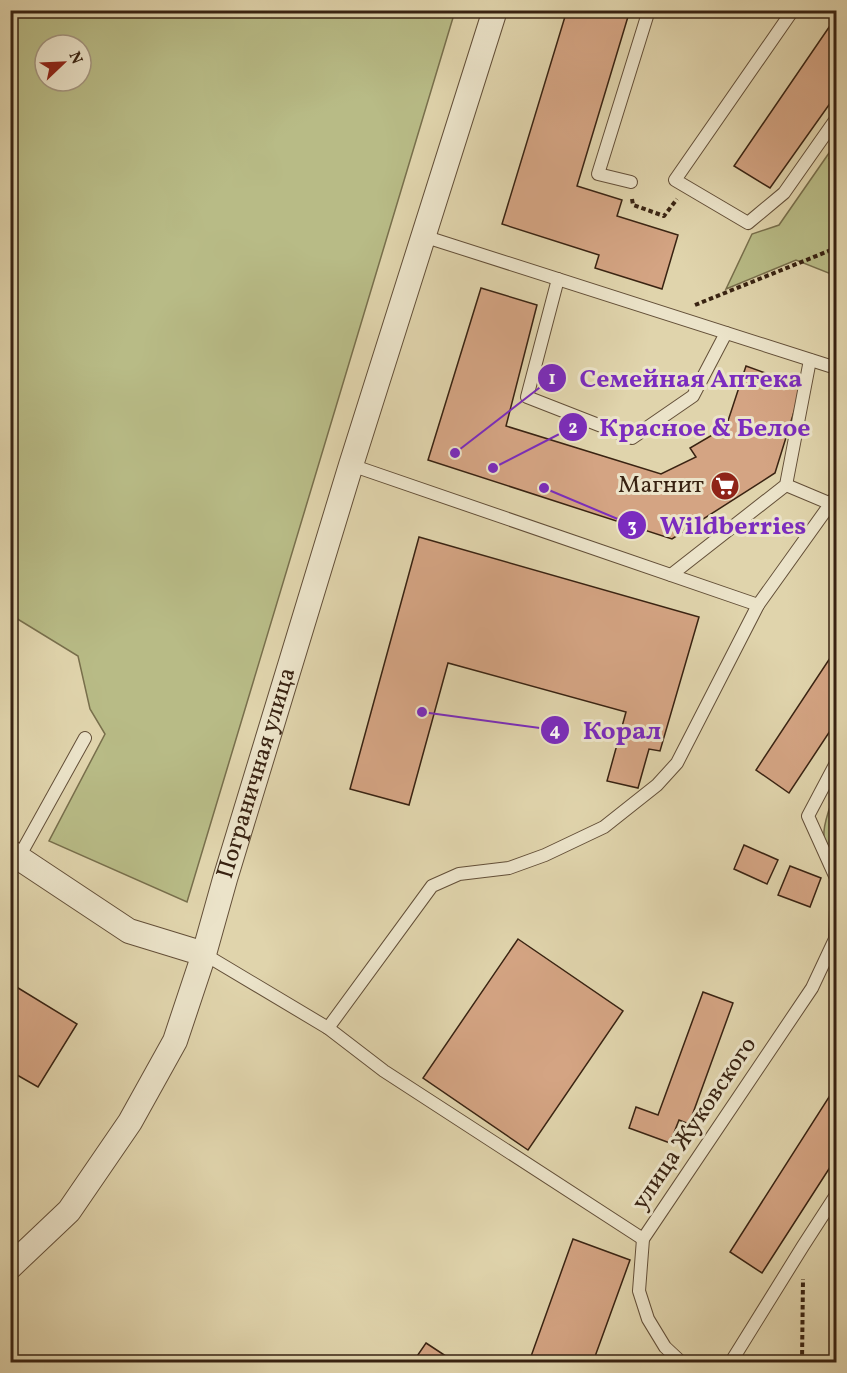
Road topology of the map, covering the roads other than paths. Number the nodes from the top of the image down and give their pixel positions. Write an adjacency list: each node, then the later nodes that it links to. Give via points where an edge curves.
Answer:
1 (495, 10): 6 (street, Пограничная улица)
2 (649, 10): 5 (lane, via 598,174)
3 (793, 10): 4 (lane, via 675,180 748,223 784,194)
4 (837, 119)
5 (631, 182)
6 (423, 236): 7 (lane); 11 (street, Пограничная улица)
7 (558, 279): 8 (lane); 8 (lane, via 527,397 632,438 693,396)
8 (726, 333): 9 (lane)
9 (810, 360): 10 (lane); 12 (lane)
10 (837, 368)
11 (351, 465): 14 (lane); 21 (street, Пограничная улица)
12 (786, 486): 13 (lane); 14 (lane)
13 (835, 502): 15 (lane)
14 (671, 575): 15 (lane)
15 (758, 605): 22 (lane, via 677,763 657,785 604,827 545,855 509,868 459,874 432,886)
16 (85, 738): 18 (lane)
17 (837, 763): 19 (lane, via 808,816)
18 (15, 855): 21 (street, via 129,931)
19 (837, 878)
20 (837, 909): 24 (lane, улица Жуковского, via 835,939 812,988)
21 (204, 954): 22 (lane); 25 (street, Пограничная улица, via 175,1041 130,1122 69,1211)
22 (328, 1028): 24 (lane, via 384,1071)
23 (837, 1195): 27 (lane)
24 (643, 1239): 26 (lane, улица Жуковского, via 639,1291 648,1320 665,1347)
25 (10, 1267)
26 (681, 1362)
27 (731, 1362)

